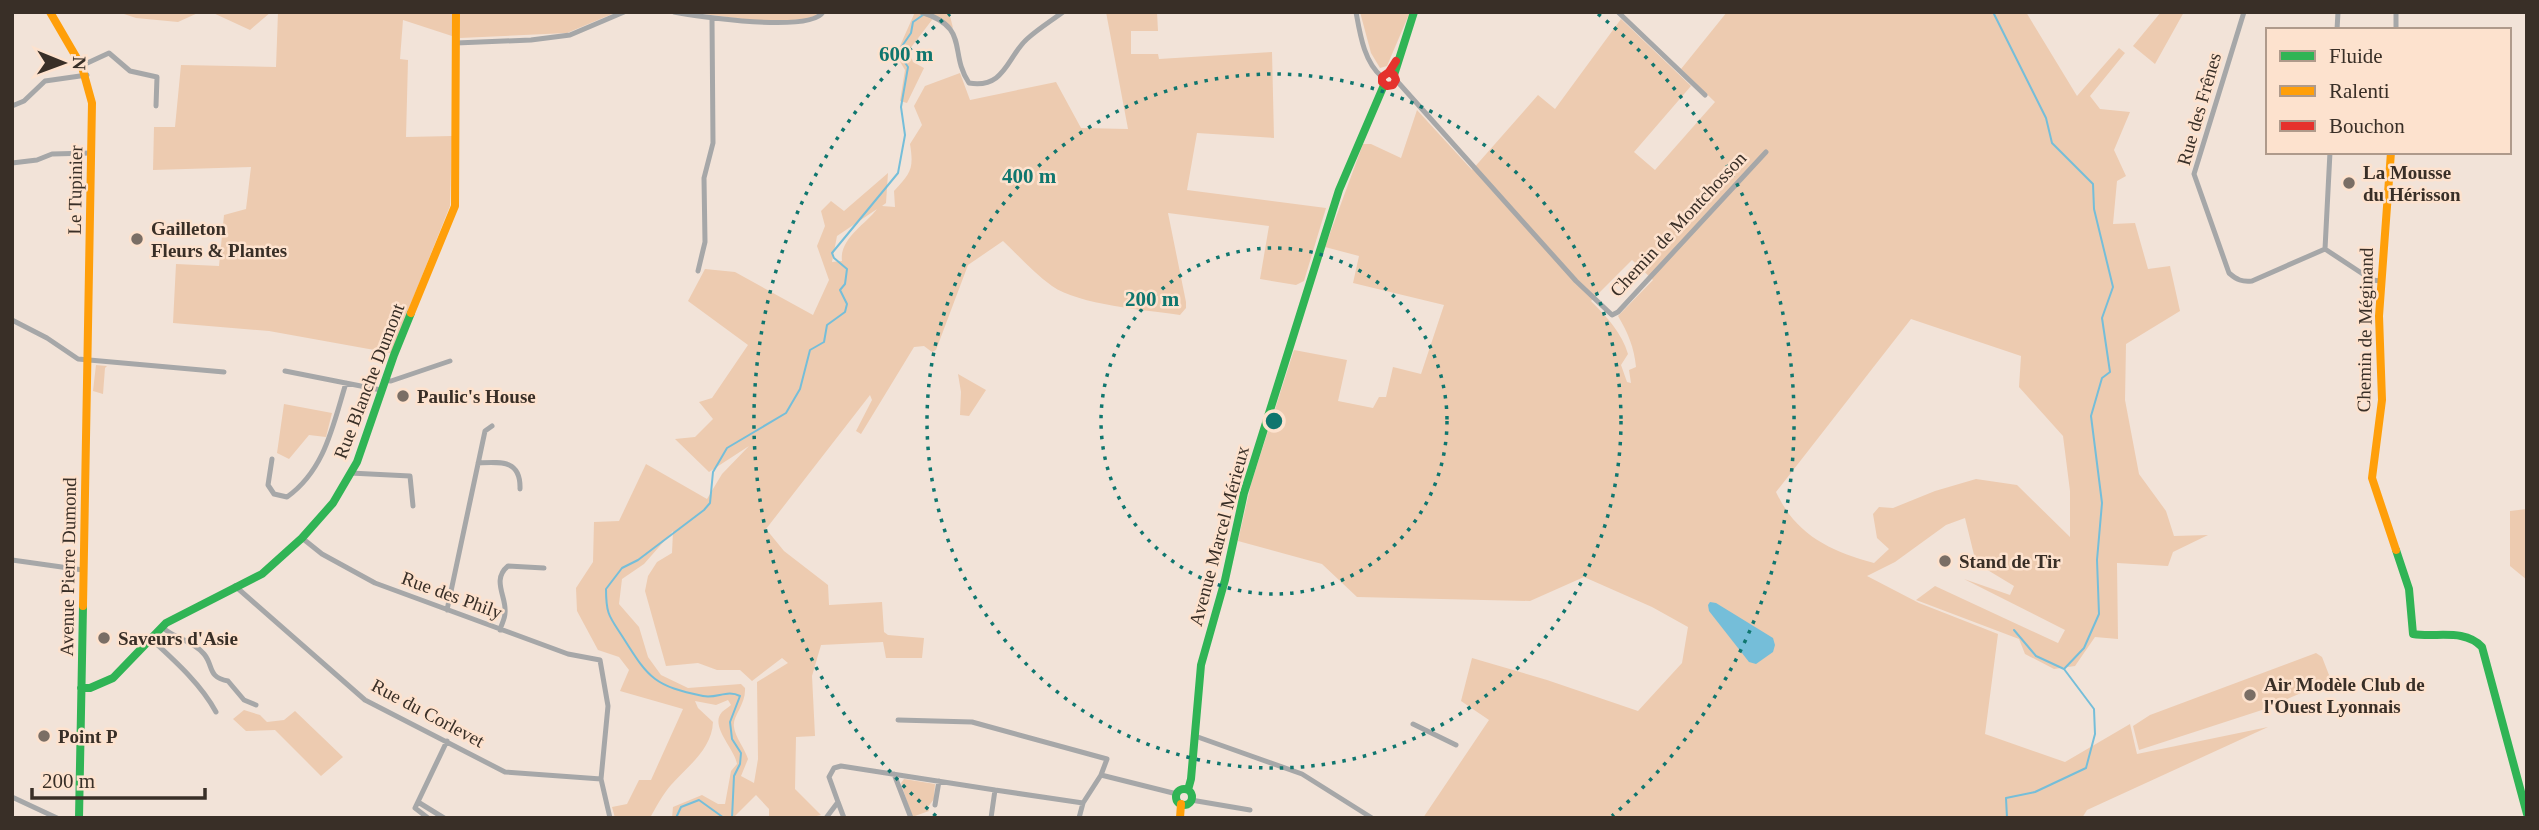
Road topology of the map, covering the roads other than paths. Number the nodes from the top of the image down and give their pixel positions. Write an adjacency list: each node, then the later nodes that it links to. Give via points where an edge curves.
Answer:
1 (50, 12): 14 (main road, Le Tupinier)
2 (456, 12): 13 (main road)
3 (624, 12): 13 (street, via 570,35)
4 (674, 12): 12 (street)
5 (823, 12): 12 (street, via 816,20 769,23)
6 (921, 12): 7 (street, via 950,28 965,76 975,84 1001,76 1026,40)
7 (1063, 12)
8 (1356, 12): 16 (street, via 1376,72)
9 (1414, 12): 16 (main road, Avenue Marcel Mérieux)
10 (1618, 12): 17 (street)
11 (2244, 12): 25 (street, Rue des Frênes, via 2194,174 2229,273 2235,278 2252,281)
12 (712, 19): 26 (street, via 713,142 704,178 705,242)
13 (456, 43): 34 (main road, Rue Blanche Dumont, via 455,206)
14 (82, 65): 15 (main road, Le Tupinier); 19 (street, via 109,53 130,71 157,77)
15 (87, 75): 18 (street, via 45,81); 21 (main road, Le Tupinier, via 92,103)
16 (1389, 79): 20 (street, Chemin de Montchosson, via 1612,315); 57 (main road, Avenue Marcel Mérieux, via 1339,190 1244,493 1201,665)
17 (1705, 94)
18 (12, 106)
19 (156, 106)
20 (1766, 152)
21 (91, 153): 24 (street, via 52,154); 28 (main road, Le Tupinier)
22 (2330, 154): 25 (street)
23 (2392, 154): 27 (main road, Chemin de Méginand)
24 (12, 163)
25 (2325, 249): 27 (street, via 2372,280)
26 (698, 271)
27 (2381, 281): 75 (main road, Chemin de Méginand, via 2382,400 2372,478 2409,589 2411,628 2419,636 2478,641)
28 (88, 318): 30 (main road, Avenue Pierre Dumond)
29 (14, 324): 30 (street, via 47,338 75,358)
30 (87, 360): 33 (street); 46 (main road, Avenue Pierre Dumond)
31 (450, 361): 34 (street)
32 (285, 371): 35 (street)
33 (224, 372)
34 (384, 380): 36 (main road, Rue Blanche Dumont)
35 (346, 383): 36 (street); 38 (street, via 323,456 287,498 274,494 268,485)
36 (381, 390): 40 (main road, Rue Blanche Dumont)
37 (492, 426): 39 (street, via 485,431)
38 (272, 459)
39 (478, 463): 41 (street, via 513,466); 48 (street)
40 (350, 473): 42 (street, via 410,476); 43 (main road, Rue Blanche Dumont, via 333,503)
41 (520, 489)
42 (413, 506)
43 (302, 538): 47 (main road, Rue Blanche Dumont, via 262,574); 48 (street, Rue des Phily, via 375,583)
44 (12, 560): 46 (street)
45 (544, 568): 50 (street, via 508,566 503,570 499,590 505,613)
46 (83, 570): 52 (main road, Avenue Pierre Dumond)
47 (235, 586): 49 (main road, Rue Blanche Dumont); 58 (street, Rue du Corlevet, via 365,700)
48 (446, 610): 50 (street, Rue des Phily)
49 (162, 627): 51 (main road, Rue Blanche Dumont); 53 (street, via 171,636 192,642 219,679 228,681 244,700)
50 (500, 629): 62 (street, Rue des Phily, via 568,654 600,660 608,706)
51 (150, 638): 52 (main road, Rue Blanche Dumont, via 113,678); 54 (street, via 172,657)
52 (81, 688): 77 (main road, Avenue Pierre Dumond)
53 (256, 705)
54 (216, 712)
55 (898, 720): 61 (street, via 972,722 1107,759)
56 (1413, 724): 59 (street)
57 (1195, 736): 65 (main road, Avenue Marcel Mérieux); 87 (street, via 1302,774)
58 (447, 741): 62 (street, Rue du Corlevet, via 505,772); 69 (street)
59 (1456, 745)
60 (894, 774): 63 (street); 70 (street, via 834,768 829,777); 83 (street)
61 (1101, 775): 66 (street); 71 (street)
62 (601, 779): 80 (street)
63 (939, 781): 64 (street); 73 (street)
64 (995, 790): 71 (street); 84 (street)
65 (1188, 790): 66 (main road); 68 (main road)
66 (1177, 794): 72 (main road)
67 (12, 797): 76 (street)
68 (1191, 800): 72 (main road); 74 (street)
69 (418, 802): 78 (street, via 415,808); 79 (street)
70 (838, 802): 81 (street); 82 (street)
71 (1083, 803): 85 (street)
72 (1181, 804): 86 (main road)
73 (935, 805)
74 (1251, 810)
75 (2527, 814)
76 (57, 818)
77 (79, 818)
78 (428, 818)
79 (444, 818)
80 (610, 818)
81 (826, 818)
82 (844, 818)
83 (911, 818)
84 (991, 818)
85 (1079, 818)
86 (1181, 818)
87 (1372, 818)

